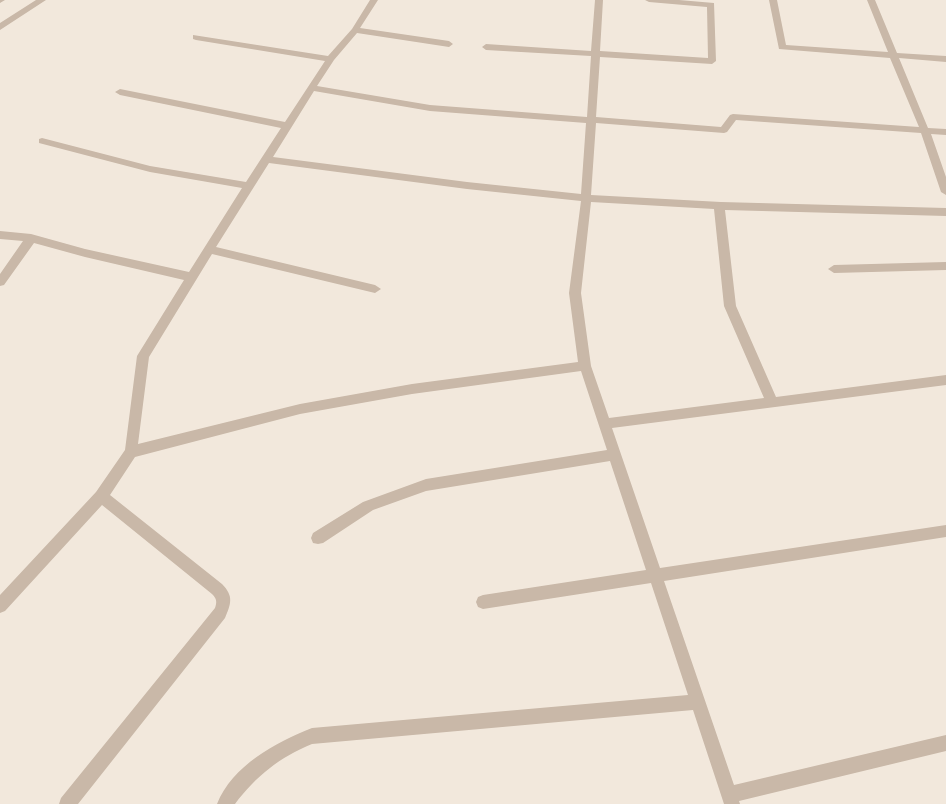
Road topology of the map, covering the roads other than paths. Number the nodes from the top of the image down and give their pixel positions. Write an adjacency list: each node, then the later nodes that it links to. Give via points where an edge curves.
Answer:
1 (42, 0): 7 (street)
2 (374, 0): 8 (street)
3 (599, 0): 12 (street)
4 (649, 0): 12 (street, via 711,5 712,60)
5 (773, 0): 13 (street, via 782,47)
6 (872, 0): 13 (street)
7 (0, 27)
8 (354, 30): 10 (street); 14 (street)
9 (196, 37): 14 (street)
10 (449, 44)
11 (486, 47): 12 (street)
12 (596, 54): 18 (street)
13 (893, 55): 15 (street); 20 (street)
14 (330, 59): 16 (street)
15 (946, 59)
16 (313, 88): 18 (street, via 430,108); 19 (street)
17 (120, 92): 19 (street)
18 (591, 120): 20 (street, via 724,130 733,116); 26 (street)
19 (288, 126): 23 (street)
20 (926, 131): 21 (street); 25 (street)
21 (946, 132)
22 (42, 141): 24 (street, via 150,168)
23 (267, 159): 24 (street); 26 (street, via 442,183)
24 (249, 186): 31 (street)
25 (946, 192)
26 (586, 198): 27 (street); 37 (street, via 575,294)
27 (719, 206): 28 (street); 39 (street, via 730,306)
28 (946, 212)
29 (0, 235): 30 (street)
30 (31, 238): 34 (street); 35 (street)
31 (209, 249): 34 (street); 36 (street)
32 (946, 266): 33 (street)
33 (834, 269)
34 (191, 278): 41 (street, via 143,356)
35 (0, 282)
36 (376, 289)
37 (584, 366): 40 (street); 41 (street, via 300,408)
38 (946, 380): 39 (street)
39 (772, 402): 40 (street)
40 (604, 424): 42 (street)
41 (131, 452): 43 (street)
42 (614, 455): 45 (street, via 426,485 368,506); 46 (street)
43 (101, 496): 48 (street); 52 (street, via 217,589 223,595 224,603 220,613)
44 (946, 531): 46 (street)
45 (318, 538)
46 (654, 575): 47 (street); 49 (street)
47 (482, 602)
48 (0, 606)
49 (698, 702): 51 (street); 53 (street, via 312,736 287,746 245,777)
50 (946, 743): 51 (street)
51 (730, 799)
52 (67, 804)
53 (225, 804)

